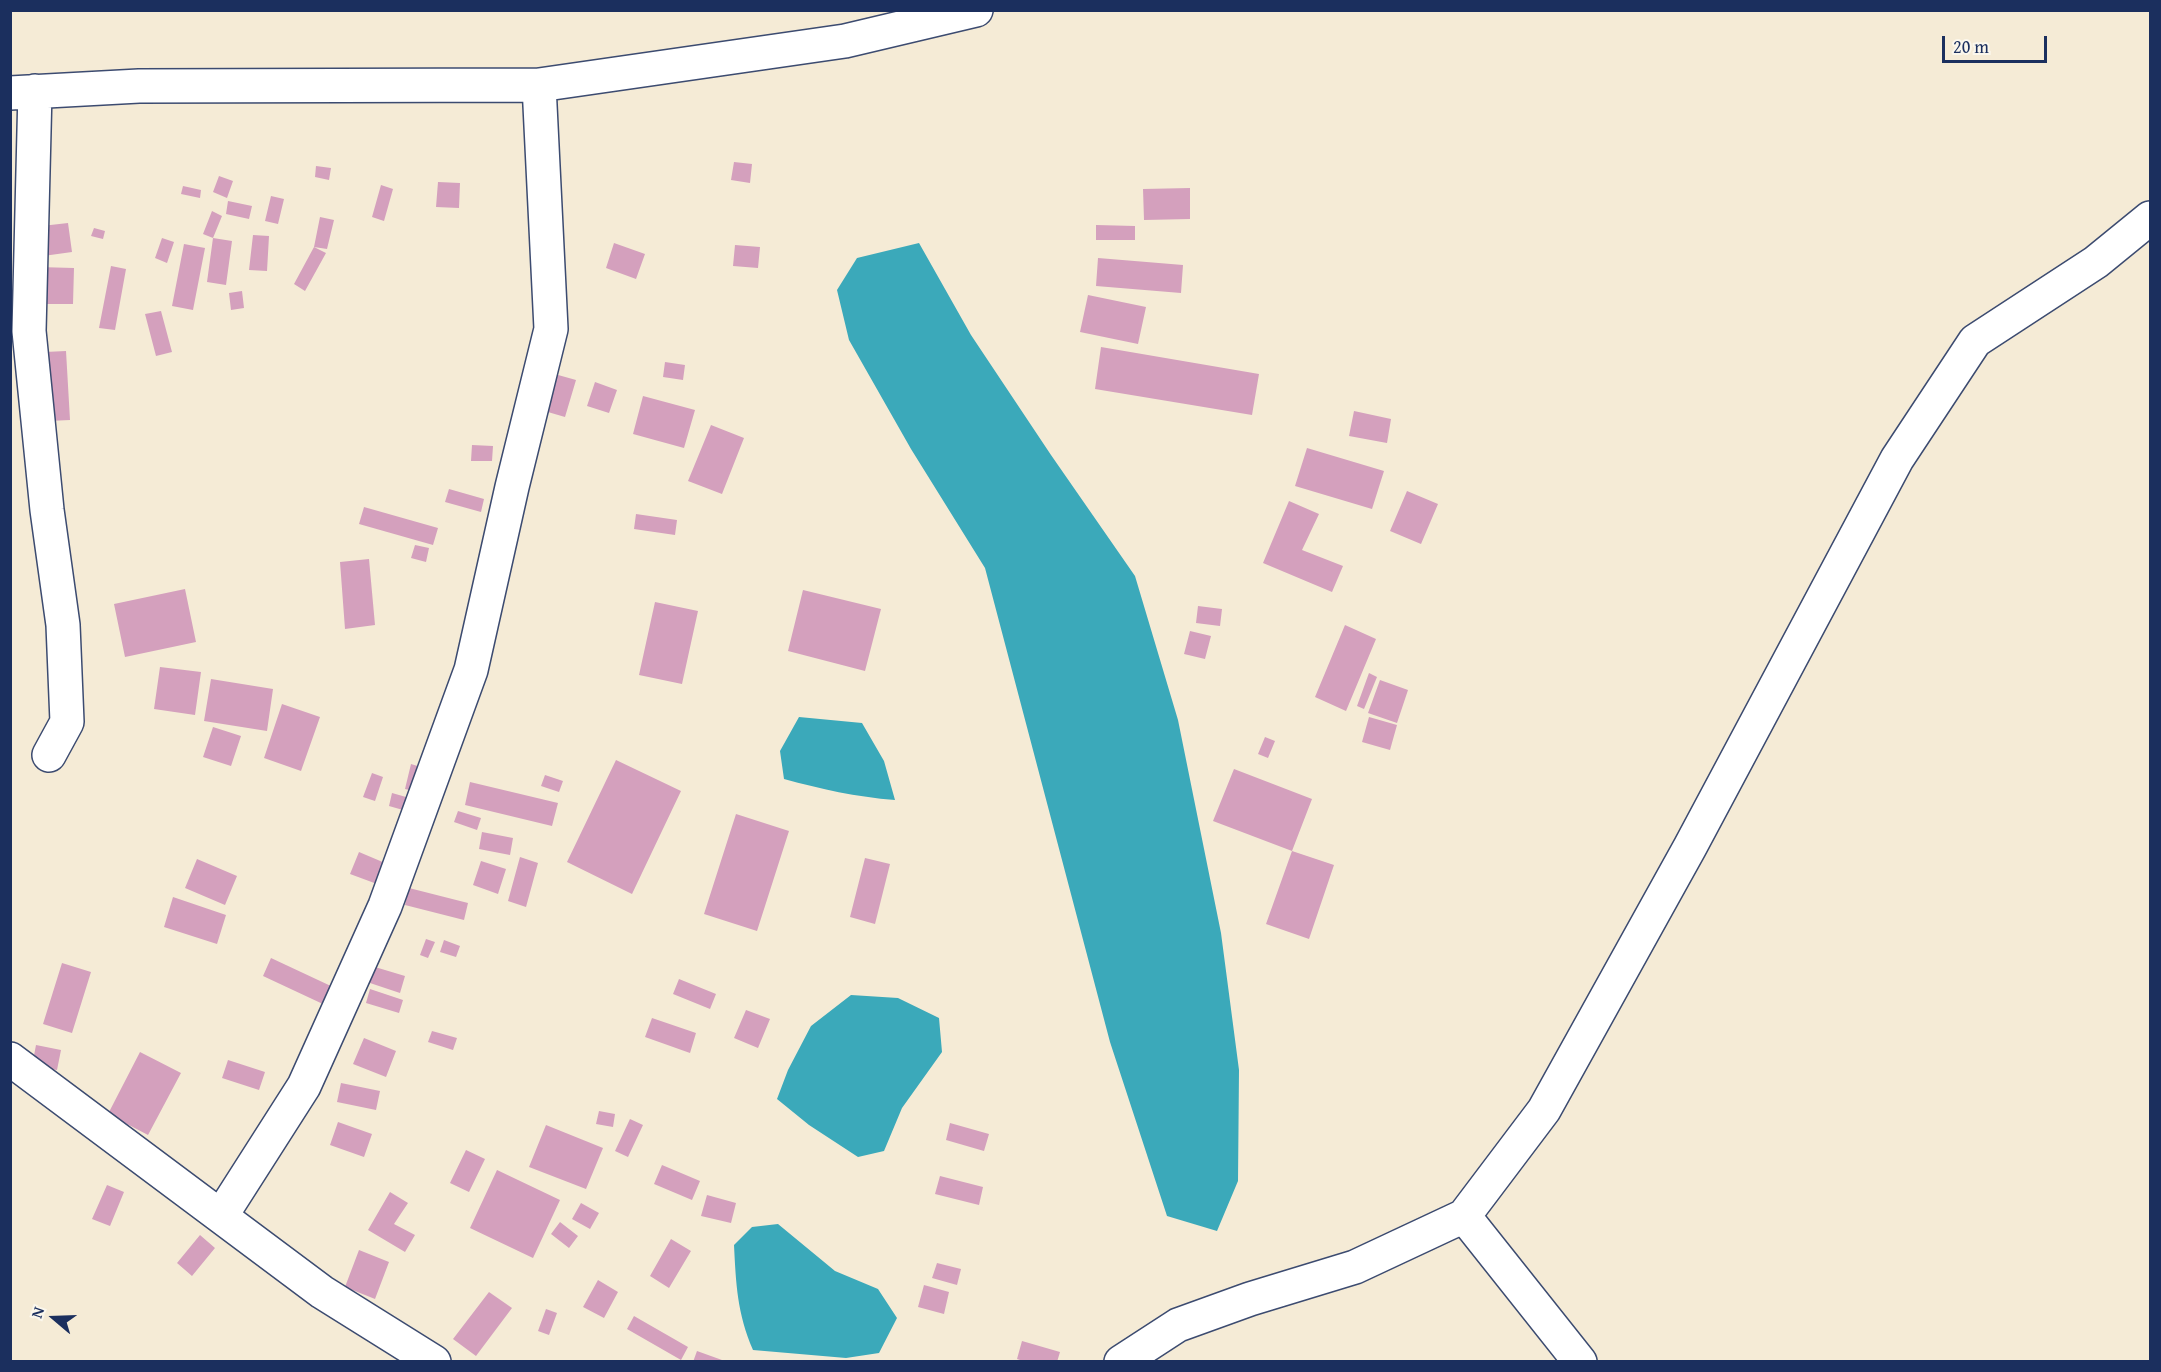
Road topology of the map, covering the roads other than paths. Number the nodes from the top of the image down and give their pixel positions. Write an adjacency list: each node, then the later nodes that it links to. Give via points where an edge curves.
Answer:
1 (976, 10): 2 (street, via 845,41)
2 (539, 85): 3 (street, via 151,86); 7 (street, via 551,329 471,670 385,906 304,1086)
3 (23, 92): 5 (street, via 29,331 63,625 67,722)
4 (2151, 218): 8 (street, via 2096,262 1975,341 1897,459 1690,848 1544,1110)
5 (49, 755)
6 (10, 1059): 7 (street)
7 (221, 1216): 9 (street, via 322,1292)
8 (1464, 1216): 10 (street, via 1354,1267 1178,1325); 11 (street)
9 (434, 1362)
10 (1121, 1362)
11 (1580, 1362)

